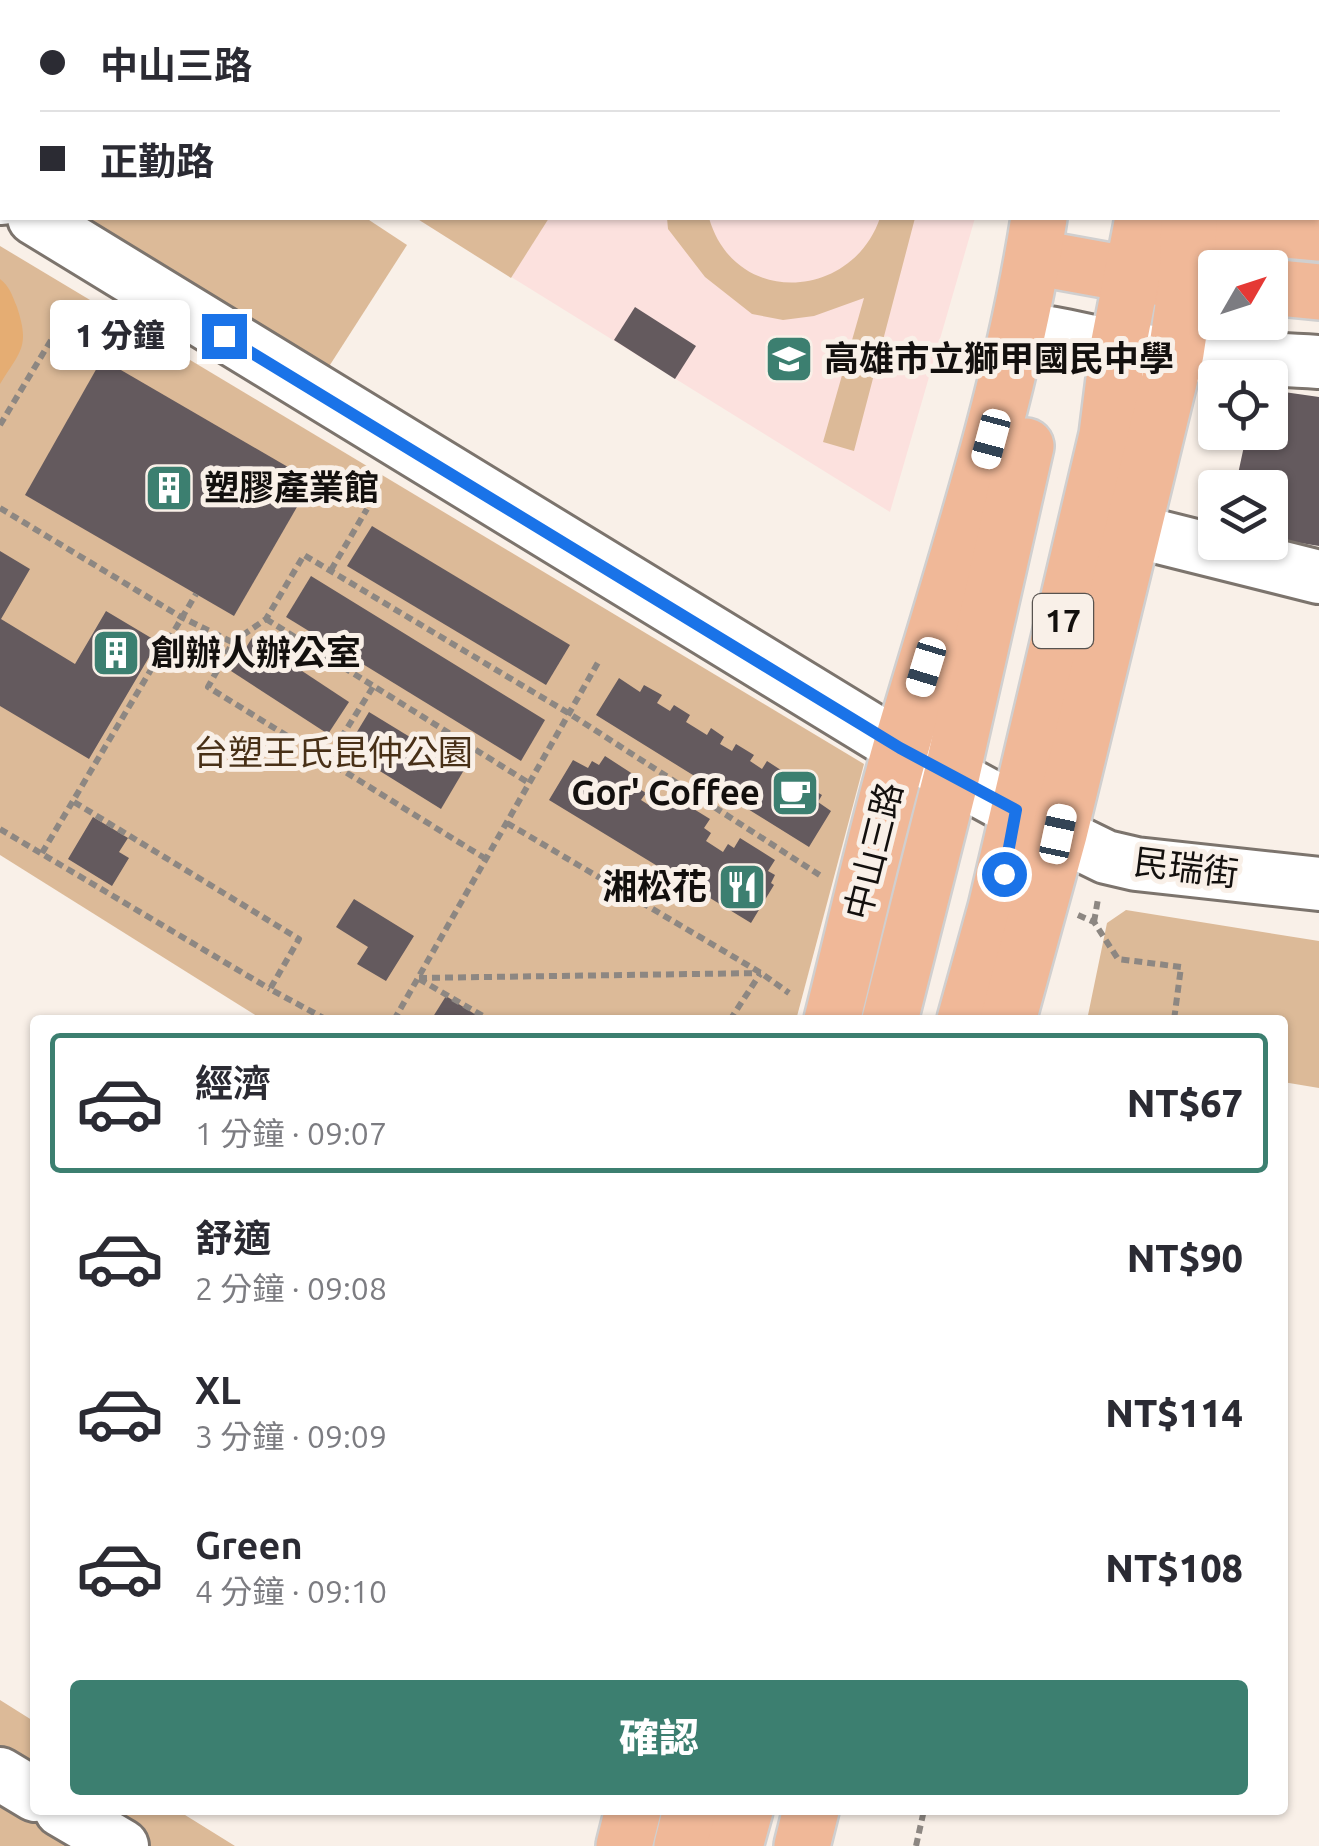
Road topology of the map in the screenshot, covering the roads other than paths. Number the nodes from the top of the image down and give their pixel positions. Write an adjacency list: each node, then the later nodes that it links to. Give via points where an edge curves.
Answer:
1 (37, 220): 19 (street, 民瑞街)
2 (1165, 220): 7 (main road, 17)
3 (1167, 220): 8 (main road, 17)
4 (1178, 220): 5 (main road)
5 (1319, 232)
6 (1052, 238): 7 (main road); 13 (main road, 中山三路 / 17)
7 (1132, 275): 9 (main road); 14 (main road, 17)
8 (1198, 276)
9 (1198, 281)
10 (1288, 289): 12 (main road)
11 (1198, 290): 15 (main road, 17)
12 (1319, 292)
13 (1036, 330): 14 (street); 19 (main road, 中山三路 / 17); 20 (main road, 中山三路 / 17)
14 (1118, 346): 15 (street); 21 (main road, 17)
15 (1176, 353): 16 (street); 17 (main road, 17)
16 (1319, 362)
17 (1134, 531): 18 (street); 21 (main road, 17, via 1069,781)
18 (1319, 577)
19 (900, 748): 20 (street, 民瑞街); 23 (main road, 中山三路 / 17)
20 (952, 774): 21 (street, 民瑞街); 24 (main road, 中山三路 / 17)
21 (1038, 822): 22 (street, 民瑞街, via 1106,857 1136,864); 25 (main road, 17, via 996,908); 26 (main road, 17)
22 (1319, 884)
23 (810, 1007)
24 (891, 1015)
25 (966, 1015)
26 (1009, 1015)
27 (0, 1774): 28 (street)
28 (30, 1792)
29 (69, 1815): 34 (street)
30 (632, 1815): 35 (main road)
31 (690, 1815): 36 (main road)
32 (744, 1815): 37 (main road)
33 (809, 1815): 38 (main road)
34 (122, 1846)
35 (624, 1846)
36 (682, 1846)
37 (735, 1846)
38 (802, 1846)

